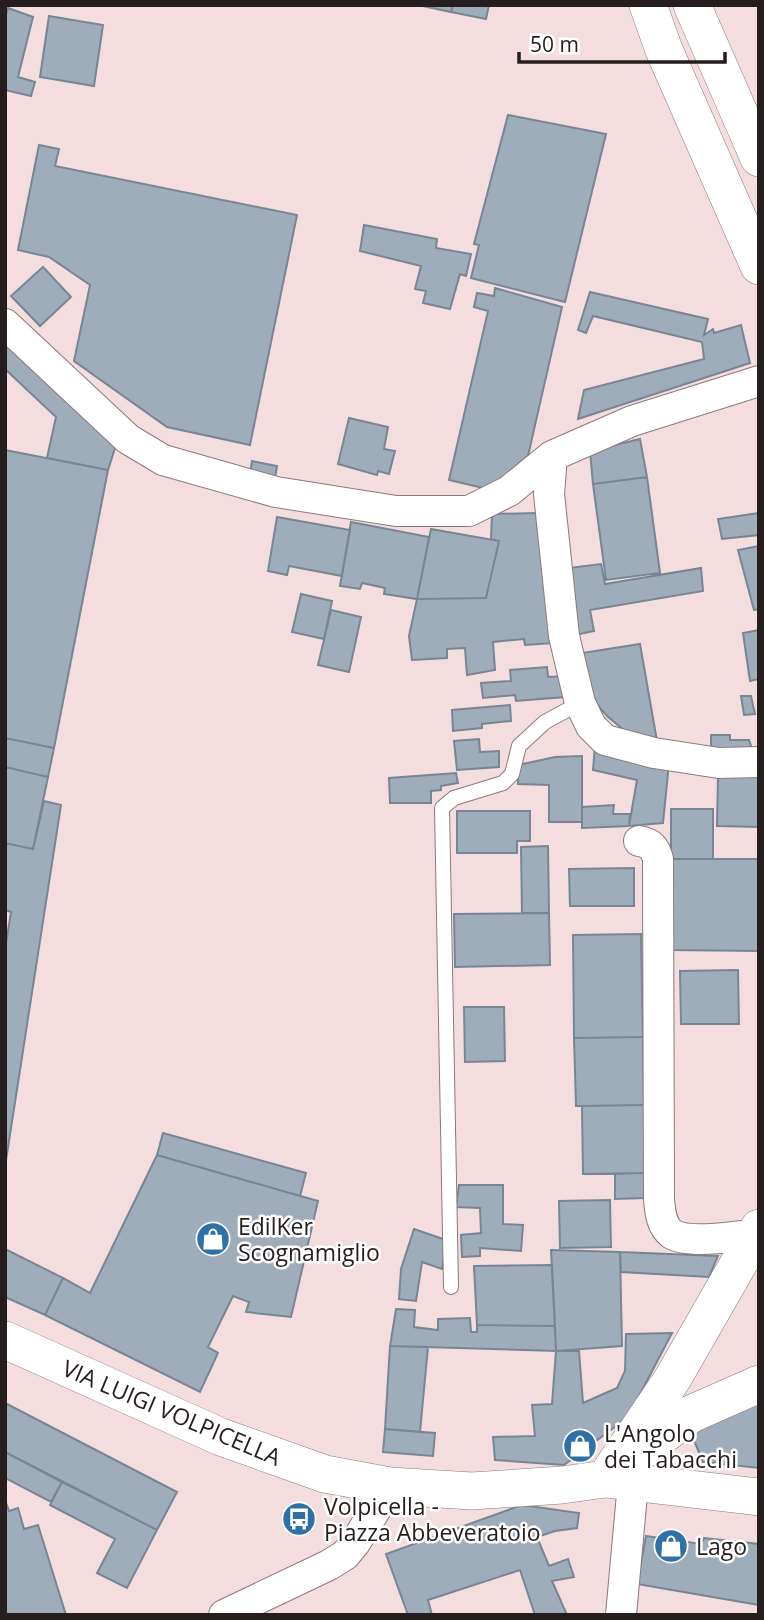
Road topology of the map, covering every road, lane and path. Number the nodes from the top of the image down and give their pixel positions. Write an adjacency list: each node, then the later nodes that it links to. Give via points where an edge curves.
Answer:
1 (648, 5): 4 (street)
2 (692, 5): 3 (street)
3 (759, 158)
4 (759, 266)
5 (5, 324): 7 (street, via 128,439 163,460 276,492 396,511 469,511 509,491)
6 (759, 381): 7 (street, via 632,421)
7 (552, 456): 8 (street, via 549,494 564,636)
8 (580, 703): 9 (street, via 605,740 719,763); 12 (lane, via 545,722 519,746 512,774 503,783 454,798 442,808)
9 (759, 762)
10 (639, 842): 11 (street, via 655,848 658,859 661,1218 673,1235 691,1239 732,1238)
11 (757, 1231): 15 (street)
12 (451, 1287)
13 (5, 1340): 16 (street, VIA LUIGI VOLPICELLA, via 221,1437 325,1474)
14 (759, 1384): 15 (street, via 691,1414)
15 (619, 1481): 16 (street, VIA LUIGI VOLPICELLA, via 472,1491); 17 (street, VIA LUIGI VOLPICELLA); 19 (street)
16 (390, 1486): 18 (street, via 345,1555)
17 (759, 1497)
18 (224, 1615)
19 (621, 1615)

